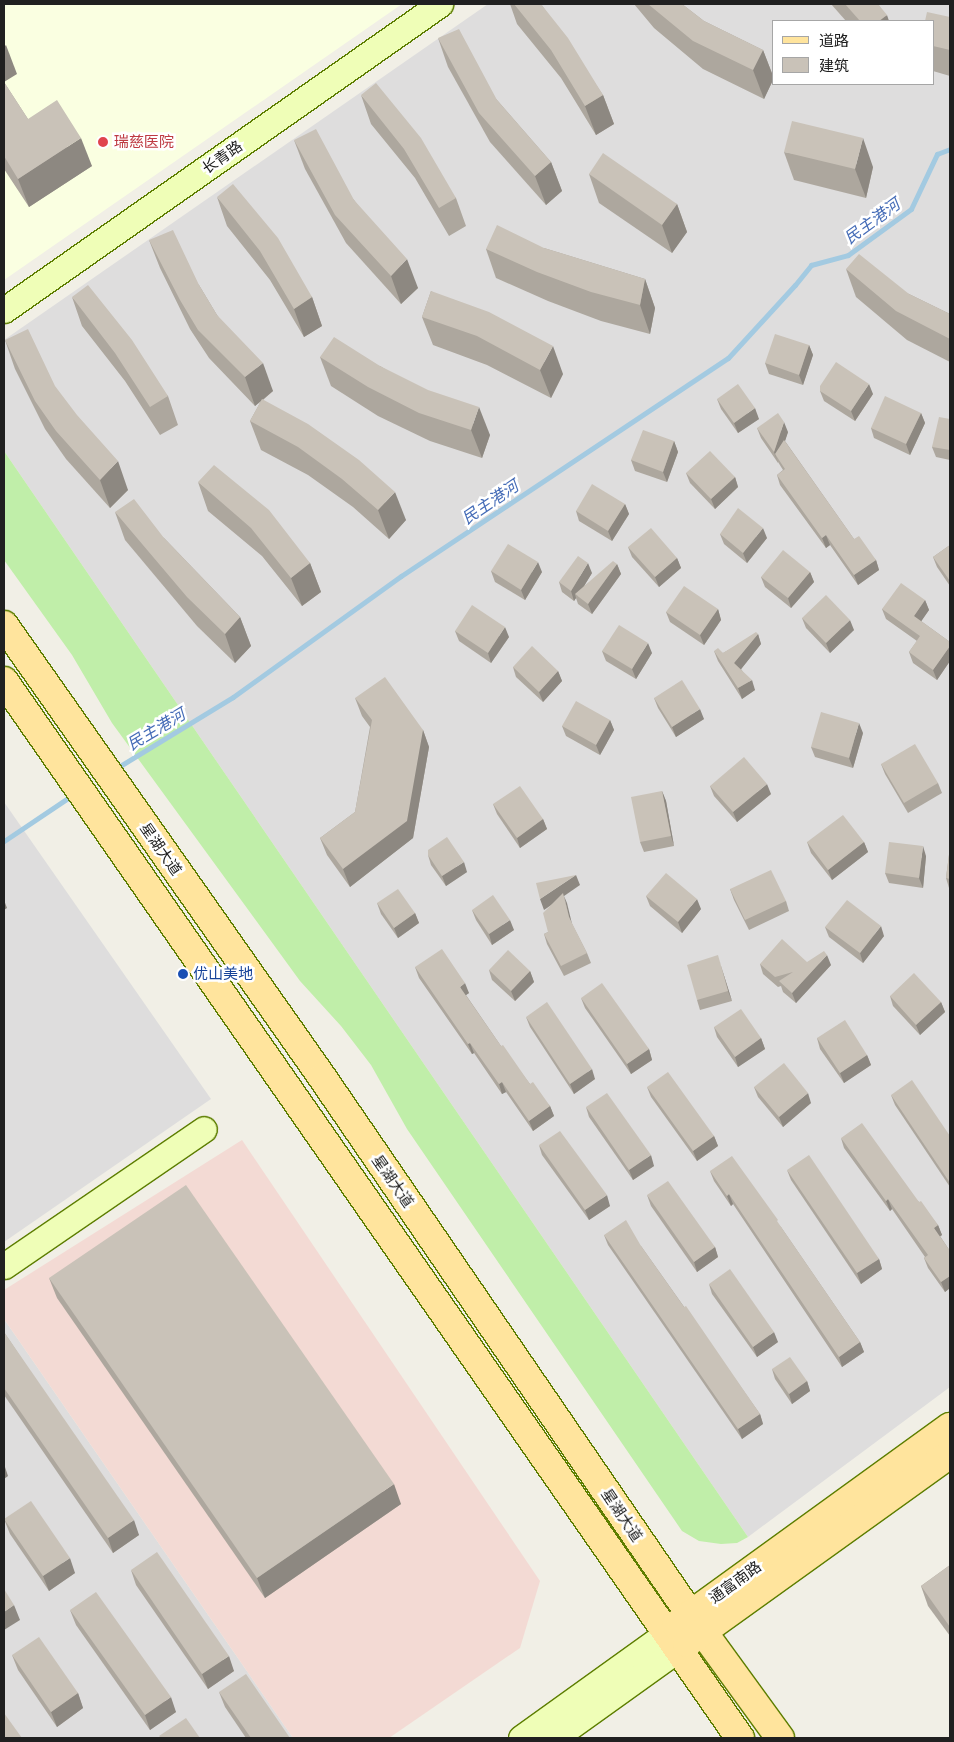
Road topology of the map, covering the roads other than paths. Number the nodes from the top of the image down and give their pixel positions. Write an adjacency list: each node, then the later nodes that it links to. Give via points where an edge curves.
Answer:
1 (440, 4): 2 (street, 长青路)
2 (4, 310)
3 (4, 625): 9 (main road, 星湖大道, via 316,1069)
4 (4, 681): 10 (main road, 星湖大道)
5 (204, 1129): 6 (street)
6 (4, 1266)
7 (950, 1427): 9 (main road, 通富南路)
8 (950, 1454): 9 (main road, 通富南路)
9 (697, 1624): 10 (main road, 通富南路); 14 (main road, 星湖大道)
10 (672, 1641): 11 (street, 通富南路); 12 (street, 通富南路); 13 (main road, 星湖大道)
11 (521, 1738)
12 (554, 1738)
13 (740, 1738)
14 (780, 1738)

